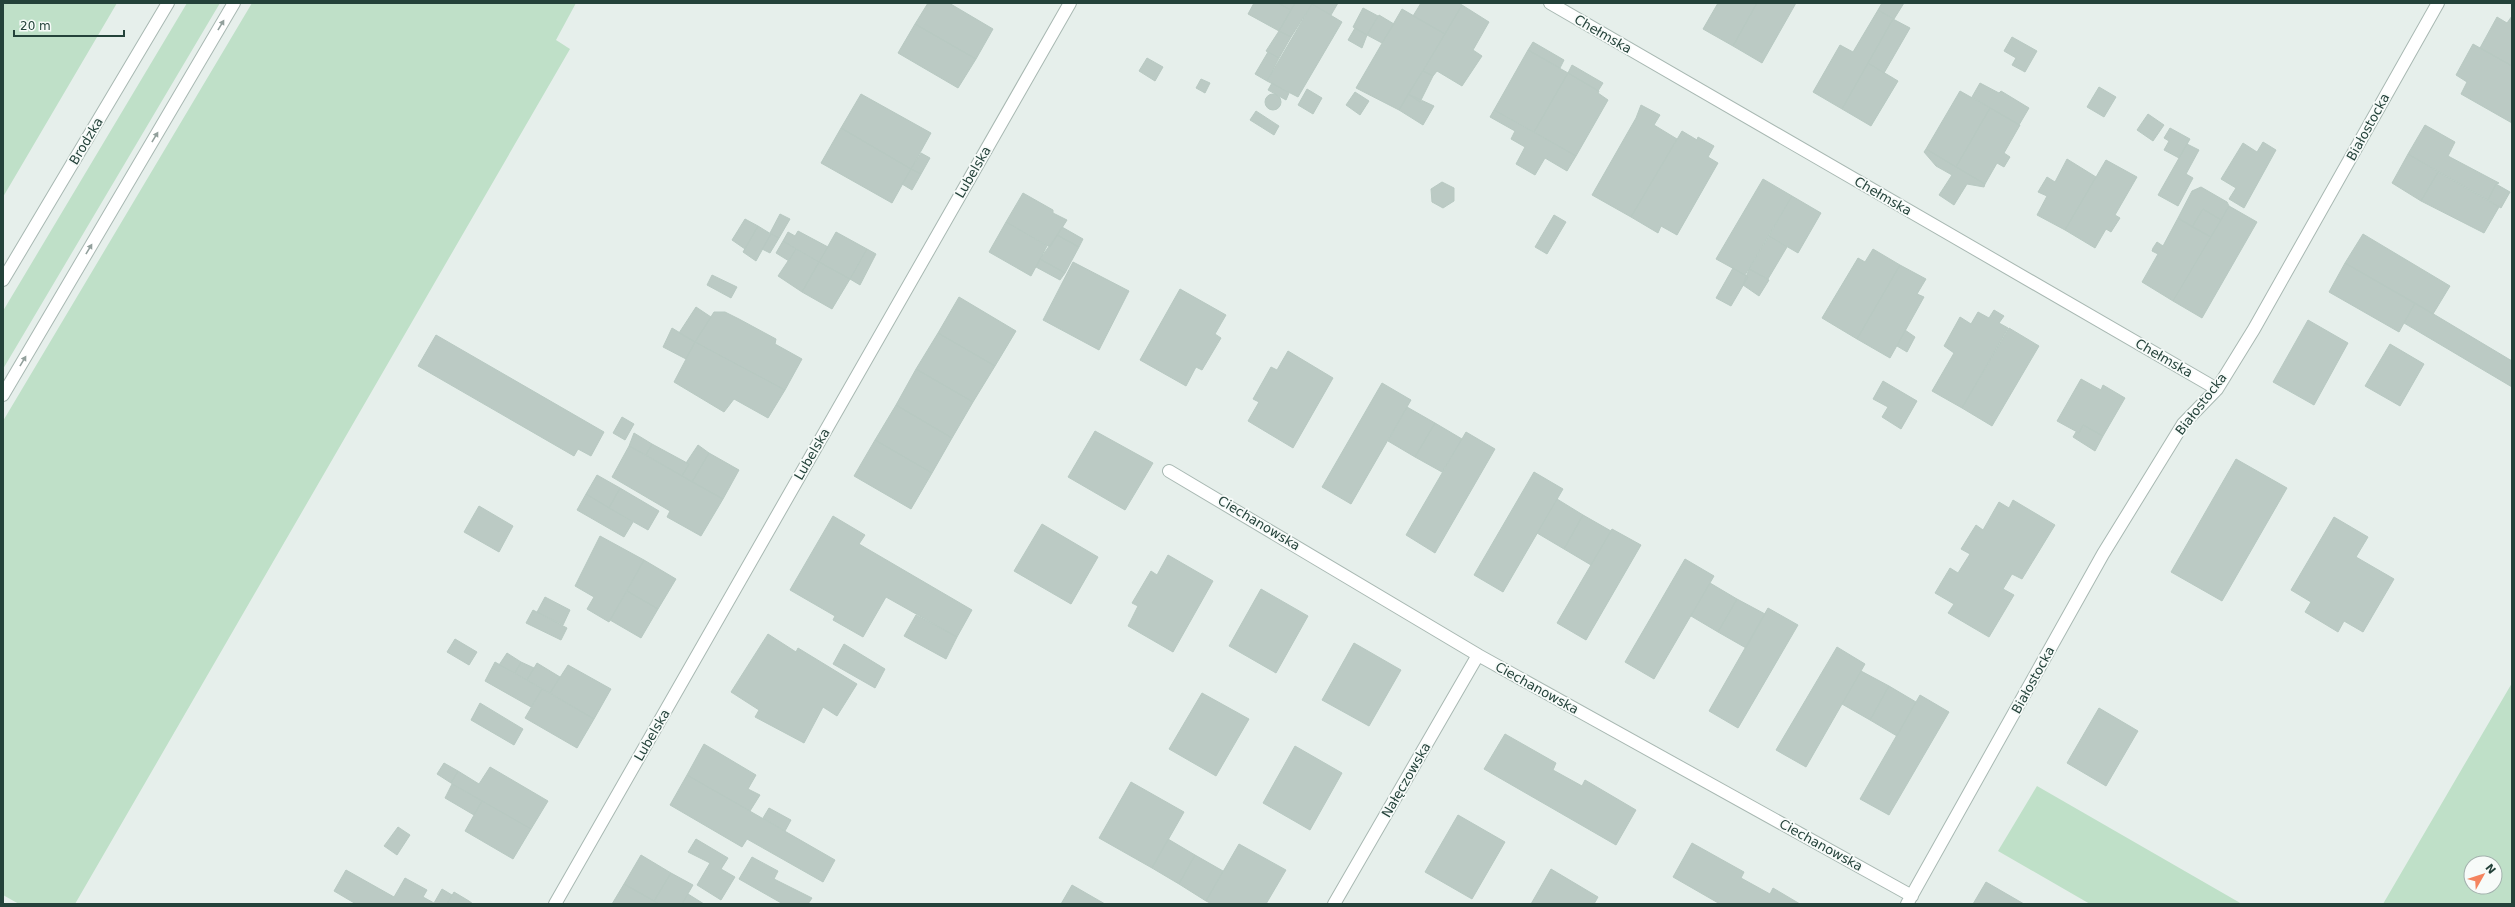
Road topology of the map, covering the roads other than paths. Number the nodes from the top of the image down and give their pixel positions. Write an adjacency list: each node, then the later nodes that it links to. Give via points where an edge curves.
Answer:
1 (168, 3): 6 (street, Brodzka)
2 (234, 3): 8 (street, one-way to 2)
3 (1070, 3): 12 (street, Lubelska)
4 (1550, 3): 7 (street, Chełmska)
5 (2438, 3): 7 (street, Białostocka, via 2254,329)
6 (3, 280)
7 (2216, 388): 11 (street, Białostocka, via 2183,424 2104,554)
8 (3, 395)
9 (1169, 471): 10 (street, Ciechanowska)
10 (1478, 655): 11 (street, Ciechanowska); 13 (street, Nałęczowska)
11 (1909, 900)
12 (555, 904)
13 (1334, 904)

